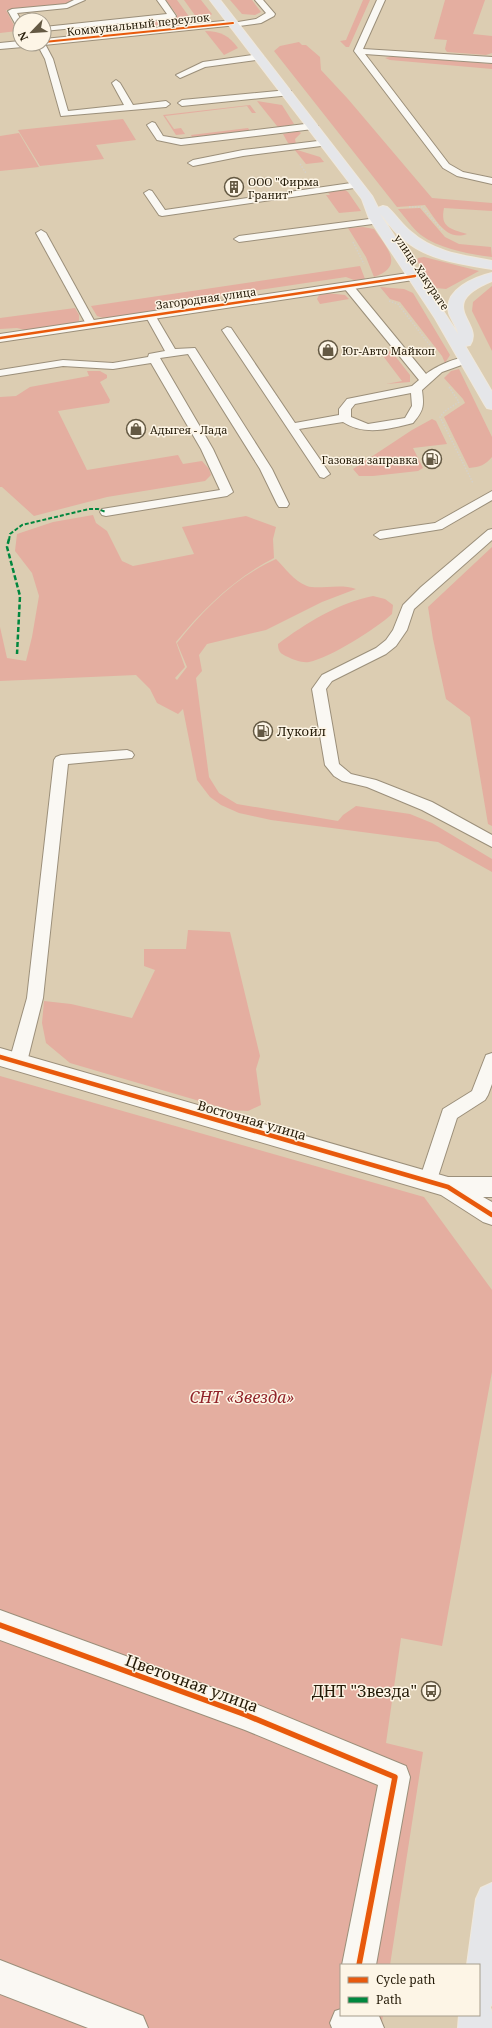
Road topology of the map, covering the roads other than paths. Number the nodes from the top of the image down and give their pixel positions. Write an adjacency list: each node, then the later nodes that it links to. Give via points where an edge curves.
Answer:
1 (81, 0): 6 (lane, via 67,6)
2 (161, 0): 8 (lane, via 172,16)
3 (215, 0): 7 (main road, улица Хакурате)
4 (259, 0): 7 (lane, via 271,14 258,21)
5 (381, 0): 12 (lane)
6 (13, 12)
7 (234, 24): 9 (street, Коммунальный переулок); 14 (main road, улица Хакурате)
8 (52, 28)
9 (52, 41)
10 (12, 45): 11 (street)
11 (0, 46)
12 (358, 51): 15 (lane); 26 (lane, via 446,166 460,174)
13 (45, 52): 21 (lane, via 64,114)
14 (260, 57): 16 (lane, via 203,65); 18 (main road, улица Хакурате)
15 (492, 60)
16 (180, 75)
17 (116, 83): 21 (lane)
18 (288, 93): 19 (lane); 23 (main road, улица Хакурате)
19 (182, 103)
20 (166, 104): 21 (lane)
21 (130, 108)
22 (152, 125): 23 (lane, via 160,138 181,142)
23 (314, 126): 24 (main road, улица Хакурате)
24 (326, 142): 25 (lane); 27 (main road, улица Хакурате)
25 (192, 163)
26 (492, 181)
27 (358, 185): 28 (lane, via 162,212); 29 (main road, улица Хакурате)
28 (149, 193)
29 (368, 198): 30 (main road, улица Хакурате); 33 (main road, via 417,243 448,256)
30 (377, 221): 32 (lane); 34 (main road, улица Хакурате)
31 (41, 233): 38 (lane)
32 (240, 239)
33 (492, 265)
34 (415, 276): 36 (street, Загородная улица); 42 (main road, улица Хакурате)
35 (492, 277): 42 (main road, via 469,287 456,305 456,311 466,332)
36 (348, 286): 37 (street, Загородная улица); 45 (lane)
37 (150, 315): 38 (street, Загородная улица); 41 (lane)
38 (91, 324): 40 (street, Загородная улица)
39 (227, 330): 49 (lane)
40 (0, 338)
41 (172, 353): 43 (lane, via 153,356); 52 (lane, via 191,350 266,469)
42 (464, 357): 45 (lane, via 438,370); 47 (main road, улица Хакурате)
43 (155, 359): 44 (lane, via 113,366 63,363); 53 (lane, via 207,449 227,492)
44 (0, 372)
45 (425, 380): 46 (lane)
46 (416, 389): 48 (lane, via 351,402 345,409); 48 (lane, via 418,406 409,421 367,428)
47 (492, 405)
48 (345, 418): 49 (lane)
49 (292, 427): 50 (lane)
50 (324, 474)
51 (492, 495): 55 (lane, via 438,526)
52 (283, 504)
53 (106, 512)
54 (492, 533): 57 (lane, via 408,608 400,630 391,643 381,651 327,678 319,689 332,765 339,773 426,806)
55 (380, 535)
56 (127, 755): 58 (lane, via 61,760 35,998)
57 (492, 842)
58 (9, 1059): 60 (street, Восточная улица)
59 (492, 1060): 60 (lane, via 479,1095 449,1114)
60 (438, 1184): 61 (street); 62 (street, Восточная улица)
61 (492, 1187)
62 (492, 1215)
63 (0, 1625): 65 (street, Цветочная улица, via 246,1715 395,1777)
64 (492, 1899): 67 (main road)
65 (359, 1964)
66 (0, 1978): 69 (street)
67 (480, 1988)
68 (476, 2016): 70 (main road)
69 (131, 2028)
70 (474, 2028)

